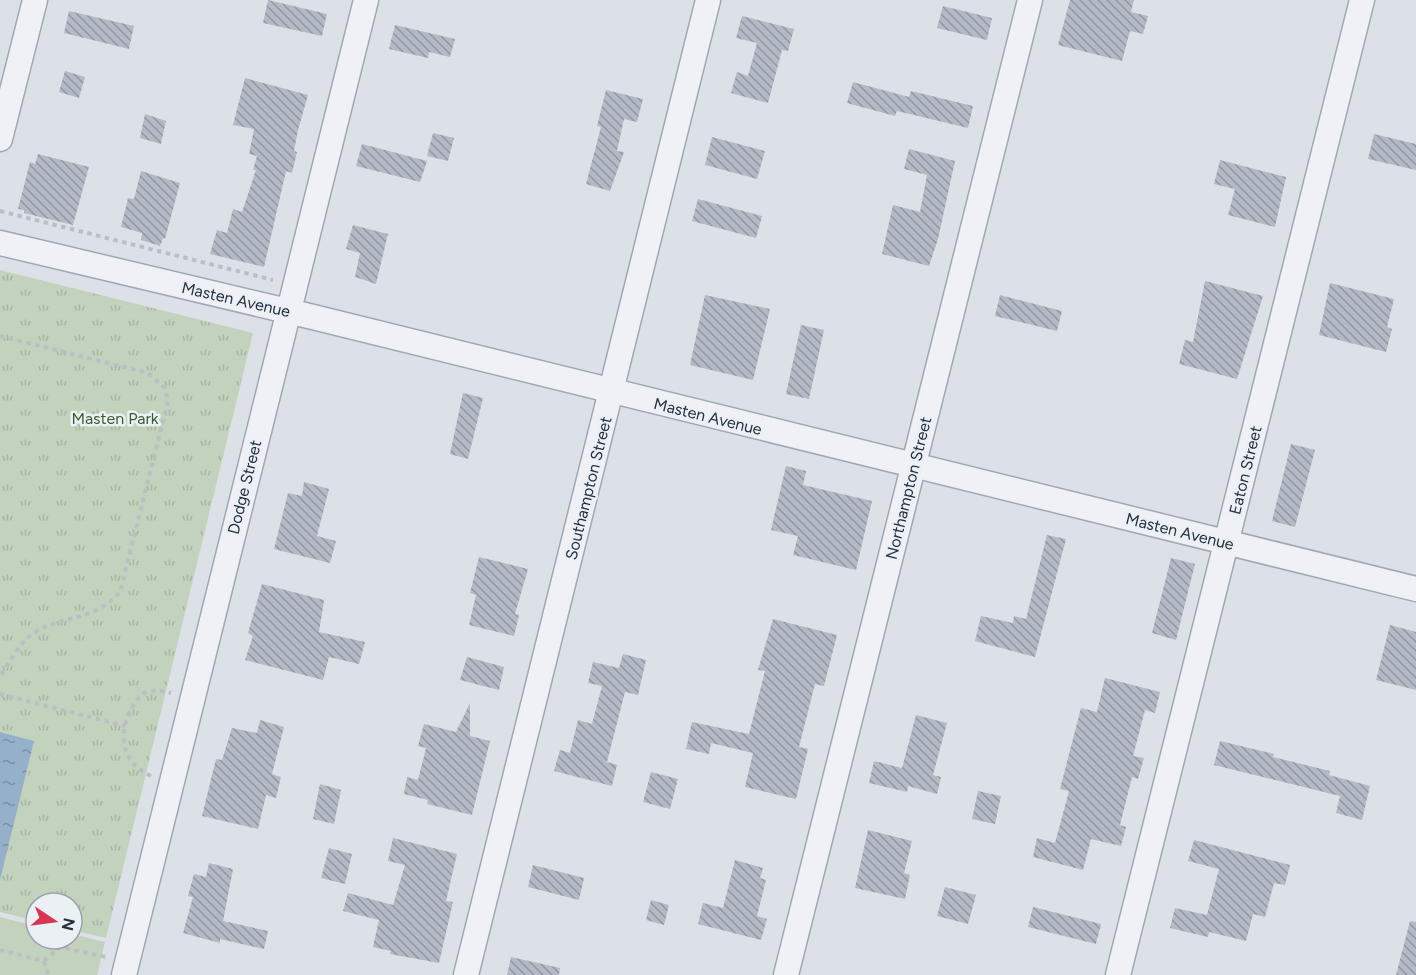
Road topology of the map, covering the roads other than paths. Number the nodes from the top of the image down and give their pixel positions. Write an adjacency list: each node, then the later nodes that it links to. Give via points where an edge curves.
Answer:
1 (35, 0): 6 (street)
2 (366, 0): 8 (street, Dodge Street)
3 (708, 0): 9 (street, Southampton Street)
4 (1030, 0): 10 (street, Northampton Street)
5 (1362, 0): 11 (street, Eaton Street)
6 (0, 139)
7 (0, 243): 8 (street, Masten Avenue)
8 (287, 311): 9 (street, Masten Avenue); 13 (street, Dodge Street)
9 (611, 393): 10 (street, Masten Avenue); 14 (street, Southampton Street)
10 (914, 466): 11 (street, Masten Avenue); 15 (street, Northampton Street)
11 (1226, 543): 12 (street, Masten Avenue); 16 (street, Eaton Street)
12 (1416, 589)
13 (124, 975)
14 (466, 975)
15 (786, 975)
16 (1118, 975)

